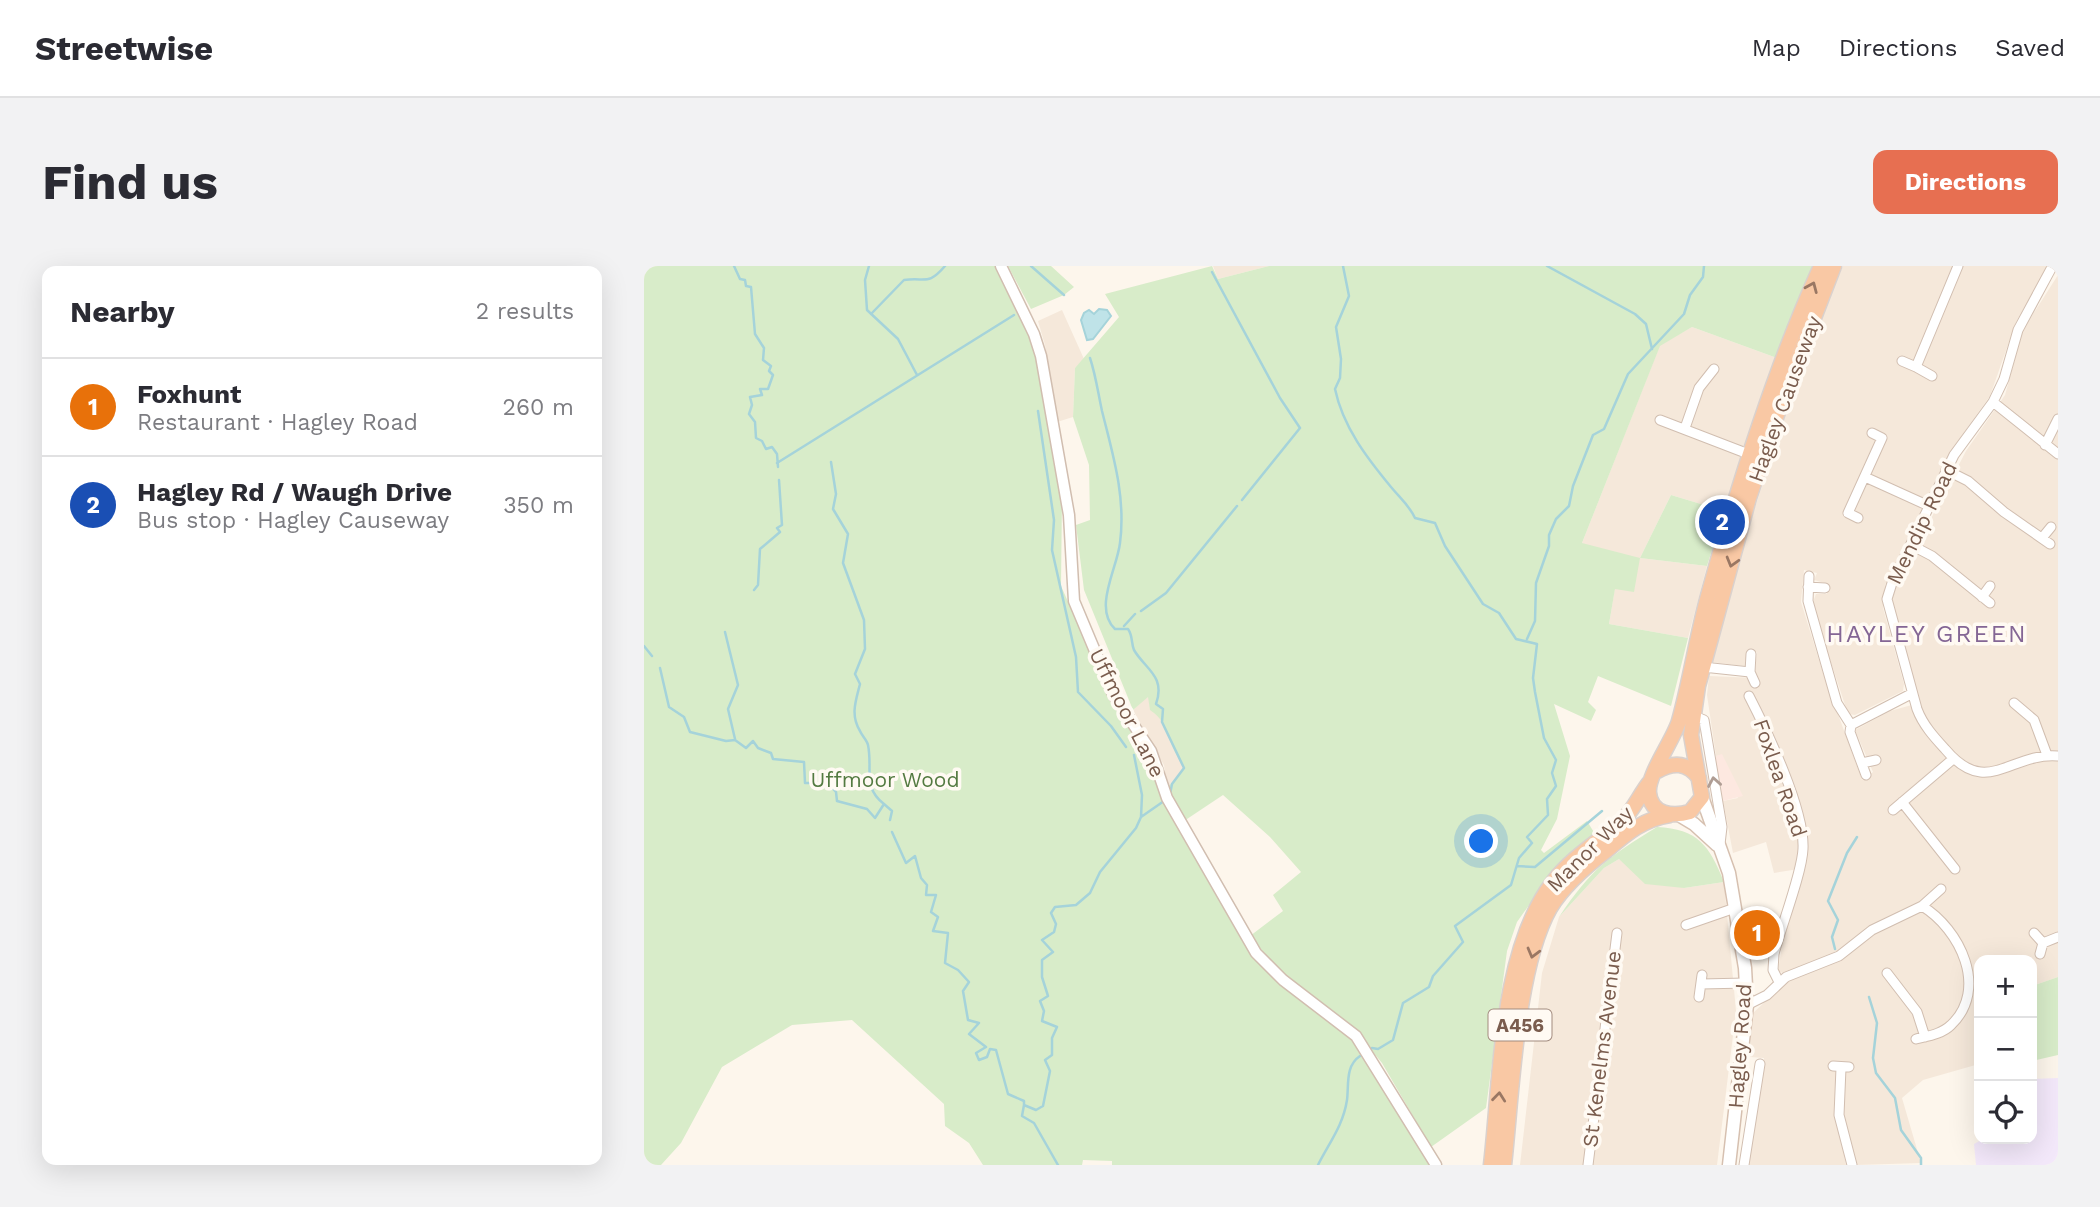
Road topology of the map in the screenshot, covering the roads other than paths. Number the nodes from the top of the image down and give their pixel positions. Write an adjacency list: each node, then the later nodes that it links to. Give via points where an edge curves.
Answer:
1 (1001, 266): 68 (street, Uffmoor Lane, via 1041,356 1069,515 1074,601 1114,694 1151,751 1167,798 1256,953 1356,1037)
2 (1821, 266): 17 (highway, Hagley Causeway / A456, one-way to 2)
3 (1834, 266): 27 (highway, Hagley Causeway, one-way to 27, via 1749,498)
4 (1958, 266): 7 (street)
5 (2052, 267): 10 (street, Mendip Road, via 2018,330)
6 (1902, 361): 7 (street)
7 (1916, 367): 9 (street)
8 (1714, 369): 13 (street, via 1699,388)
9 (1932, 376)
10 (1993, 402): 15 (street); 18 (street, Mendip Road)
11 (1660, 419): 13 (street)
12 (2058, 419): 15 (street)
13 (1685, 428): 17 (street)
14 (1872, 433): 19 (street, via 1882,438)
15 (2045, 446): 16 (street)
16 (2058, 454)
17 (1751, 455): 41 (highway, Hagley Causeway / A456, via 1708,594 1678,724)
18 (1945, 470): 20 (street, Mendip Road); 22 (street, via 1968,481 2046,541)
19 (1865, 477): 20 (street); 21 (street, via 1848,513)
20 (1929, 506): 23 (street, Mendip Road)
21 (1858, 518)
22 (2051, 527)
23 (1911, 545): 24 (street, via 1932,556 1986,600); 30 (street, Mendip Road, via 1887,599)
24 (1990, 586)
25 (1825, 588): 34 (street, via 1809,582 1808,601 1837,703)
26 (1751, 654): 28 (street)
27 (1703, 667): 28 (street); 33 (highway, Hagley Causeway)
28 (1749, 672): 29 (street)
29 (1755, 683)
30 (1911, 694): 34 (street); 37 (street, Mendip Road, via 1923,722)
31 (1749, 696): 59 (street, Foxlea Road, via 1768,734 1802,832 1803,851 1774,954 1773,970)
32 (2014, 703): 35 (street, via 2034,720)
33 (1692, 715): 42 (highway, Hagley Causeway); 47 (street, one-way to 33, via 1722,827 1704,720)
34 (1851, 725): 39 (street)
35 (2047, 755): 36 (street, Mendip Road); 37 (street, Mendip Road, via 1983,774)
36 (2058, 756)
37 (1953, 759): 44 (street)
38 (1875, 760): 39 (street)
39 (1862, 763): 40 (street)
40 (1866, 775)
41 (1653, 777): 42 (highway, via 1678,764); 46 (highway, via 1651,802 1658,810); 67 (highway, Manor Way / A456, one-way to 41, via 1511,992 1529,922 1553,882 1586,848 1623,820)
42 (1700, 779): 43 (highway)
43 (1702, 797): 46 (highway, A456, via 1696,807); 47 (main road, Hagley Road)
44 (1902, 802): 45 (street); 48 (street)
45 (1893, 810)
46 (1674, 815): 47 (main road, Hagley Road, via 1694,824); 67 (highway, Manor Way / A456, one-way to 67, via 1641,823 1581,871 1550,908 1535,943)
47 (1718, 847): 51 (main road, Hagley Road, via 1729,873)
48 (1955, 869)
49 (1941, 889): 50 (street)
50 (1922, 906): 58 (street, via 1963,954 1970,982 1966,1001 1951,1025 1921,1038 1917,1012); 59 (street, via 1872,930 1839,956)
51 (1735, 908): 52 (street); 60 (main road, Hagley Road)
52 (1686, 925)
53 (1616, 933): 69 (street, St Kenelms Avenue)
54 (2034, 933): 56 (street)
55 (2058, 937): 56 (street)
56 (2043, 943): 57 (street)
57 (2040, 954)
58 (1886, 973)
59 (1779, 982): 62 (street, via 1767,995)
60 (1746, 983): 61 (street, via 1702,980); 62 (main road, Hagley Road)
61 (1699, 997)
62 (1747, 1005): 65 (main road, Hagley Road)
63 (1760, 1064): 66 (street, Hagley Road)
64 (1841, 1067): 72 (street, via 1839,1115)
65 (1738, 1095): 66 (street); 70 (main road, Hagley Road)
66 (1755, 1095): 71 (street, Hagley Road)
67 (1493, 1163)
68 (1436, 1165)
69 (1588, 1165)
70 (1729, 1165)
71 (1744, 1165)
72 (1852, 1165)

